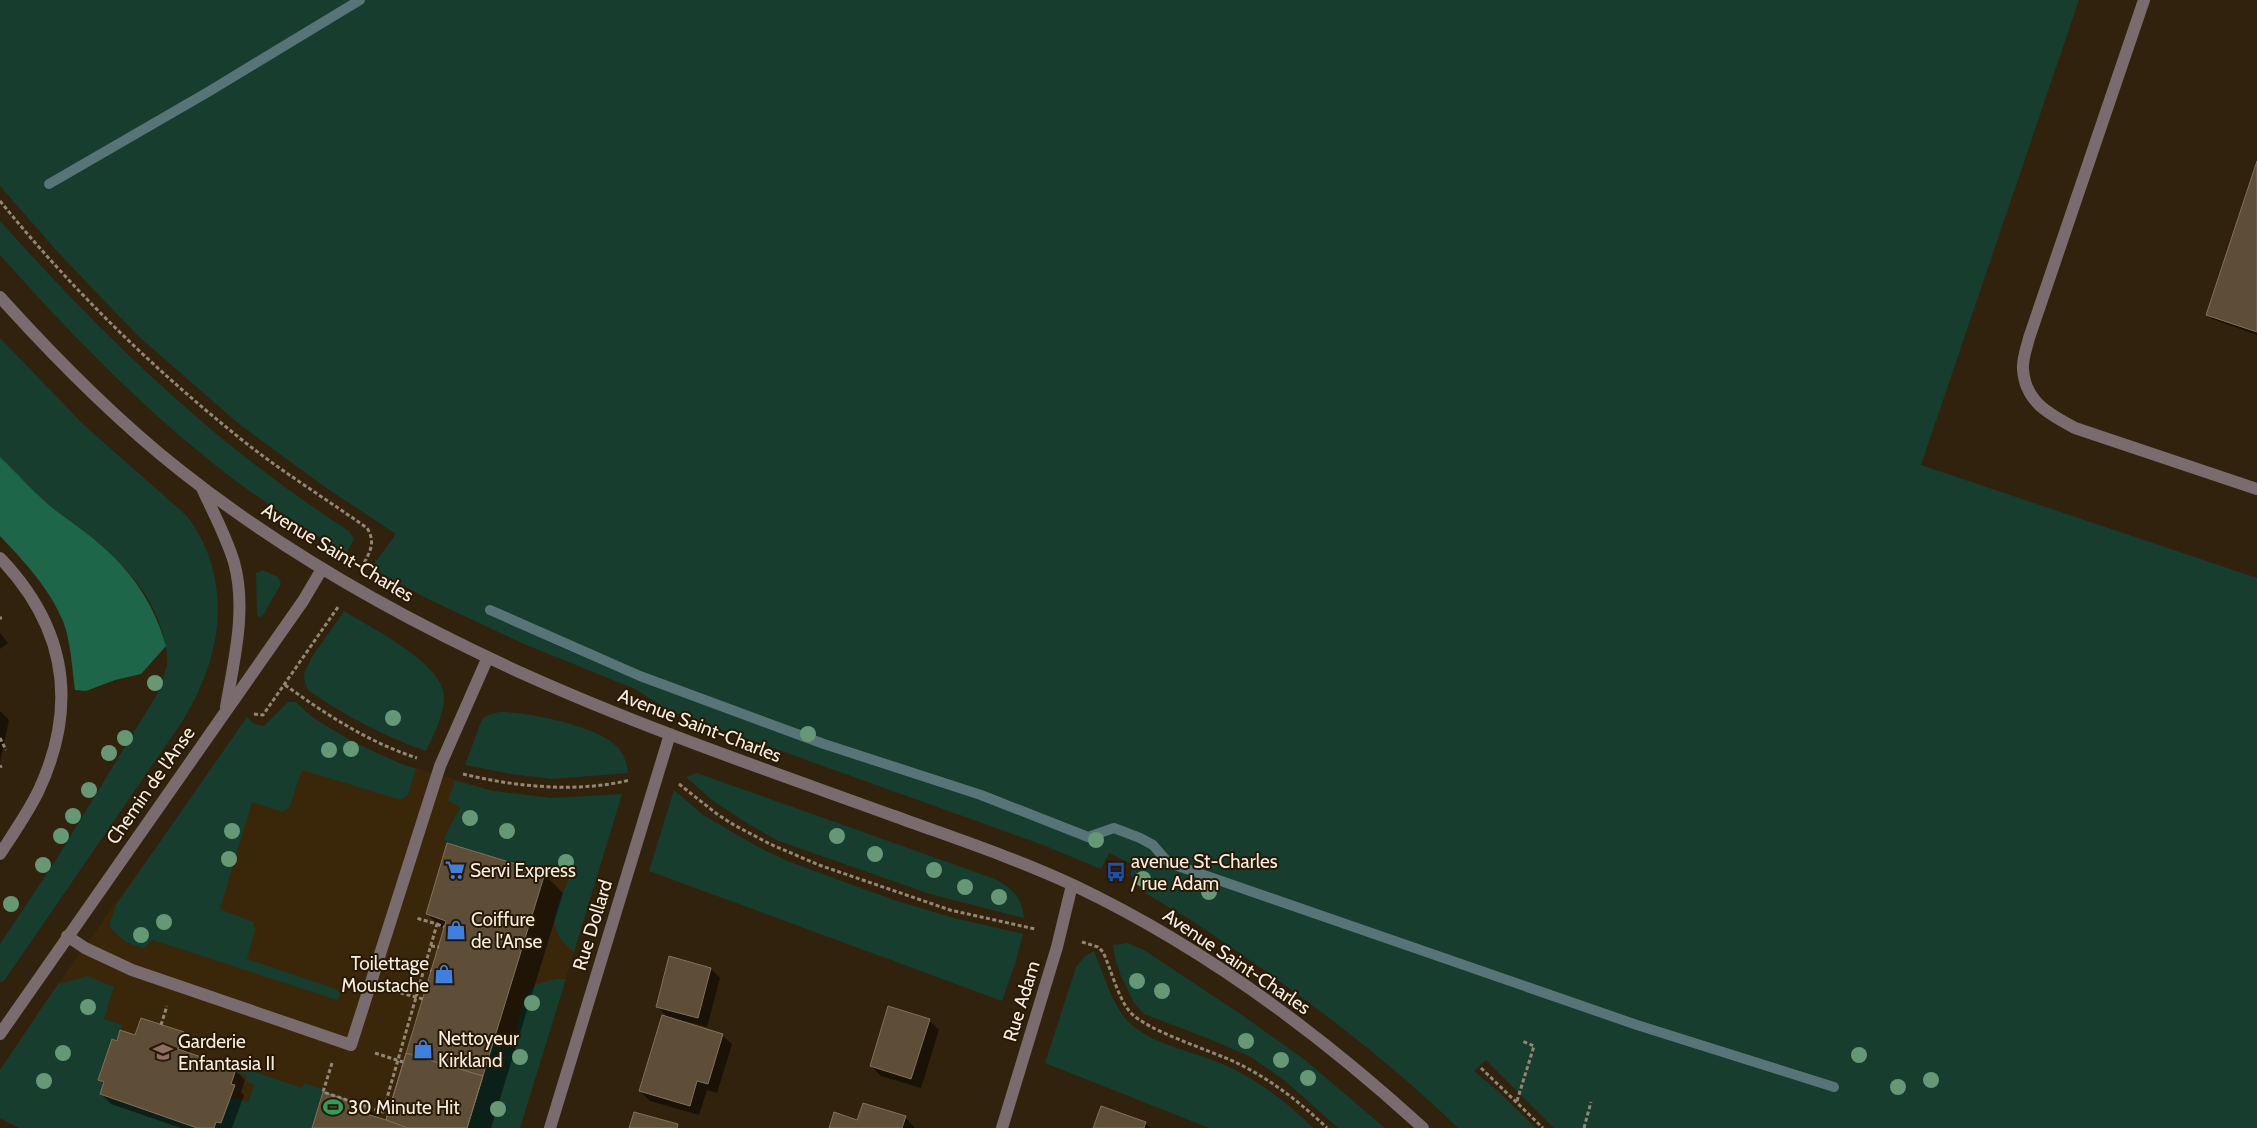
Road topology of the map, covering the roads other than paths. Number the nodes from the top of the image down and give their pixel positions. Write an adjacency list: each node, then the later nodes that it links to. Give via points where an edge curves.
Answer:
1 (2144, 0): 4 (street, via 2029,338 2023,368 2029,394 2047,413 2075,428)
2 (0, 297): 3 (street, Avenue Saint-Charles, via 117,416)
3 (202, 488): 6 (street, Avenue Saint-Charles); 8 (street, via 229,548 238,584 238,632)
4 (2257, 489)
5 (0, 558): 10 (street, via 25,587 50,630 57,651 61,691 58,723 47,769 26,815)
6 (322, 569): 7 (street, Avenue Saint-Charles); 8 (street, Chemin de l'Anse)
7 (488, 657): 9 (street, Avenue Saint-Charles, via 595,705); 12 (street, via 440,766 351,1045 132,970)
8 (225, 712): 12 (street, Chemin de l'Anse)
9 (670, 734): 11 (street, Avenue Saint-Charles, via 998,854); 14 (street, Rue Dollard)
10 (0, 854)
11 (1072, 885): 15 (street, Rue Adam, via 1057,947); 16 (street, Avenue Saint-Charles, via 1188,948 1276,1007)
12 (66, 936): 13 (street, Chemin de l'Anse)
13 (2, 1025)
14 (550, 1128)
15 (1002, 1128)
16 (1423, 1128)

